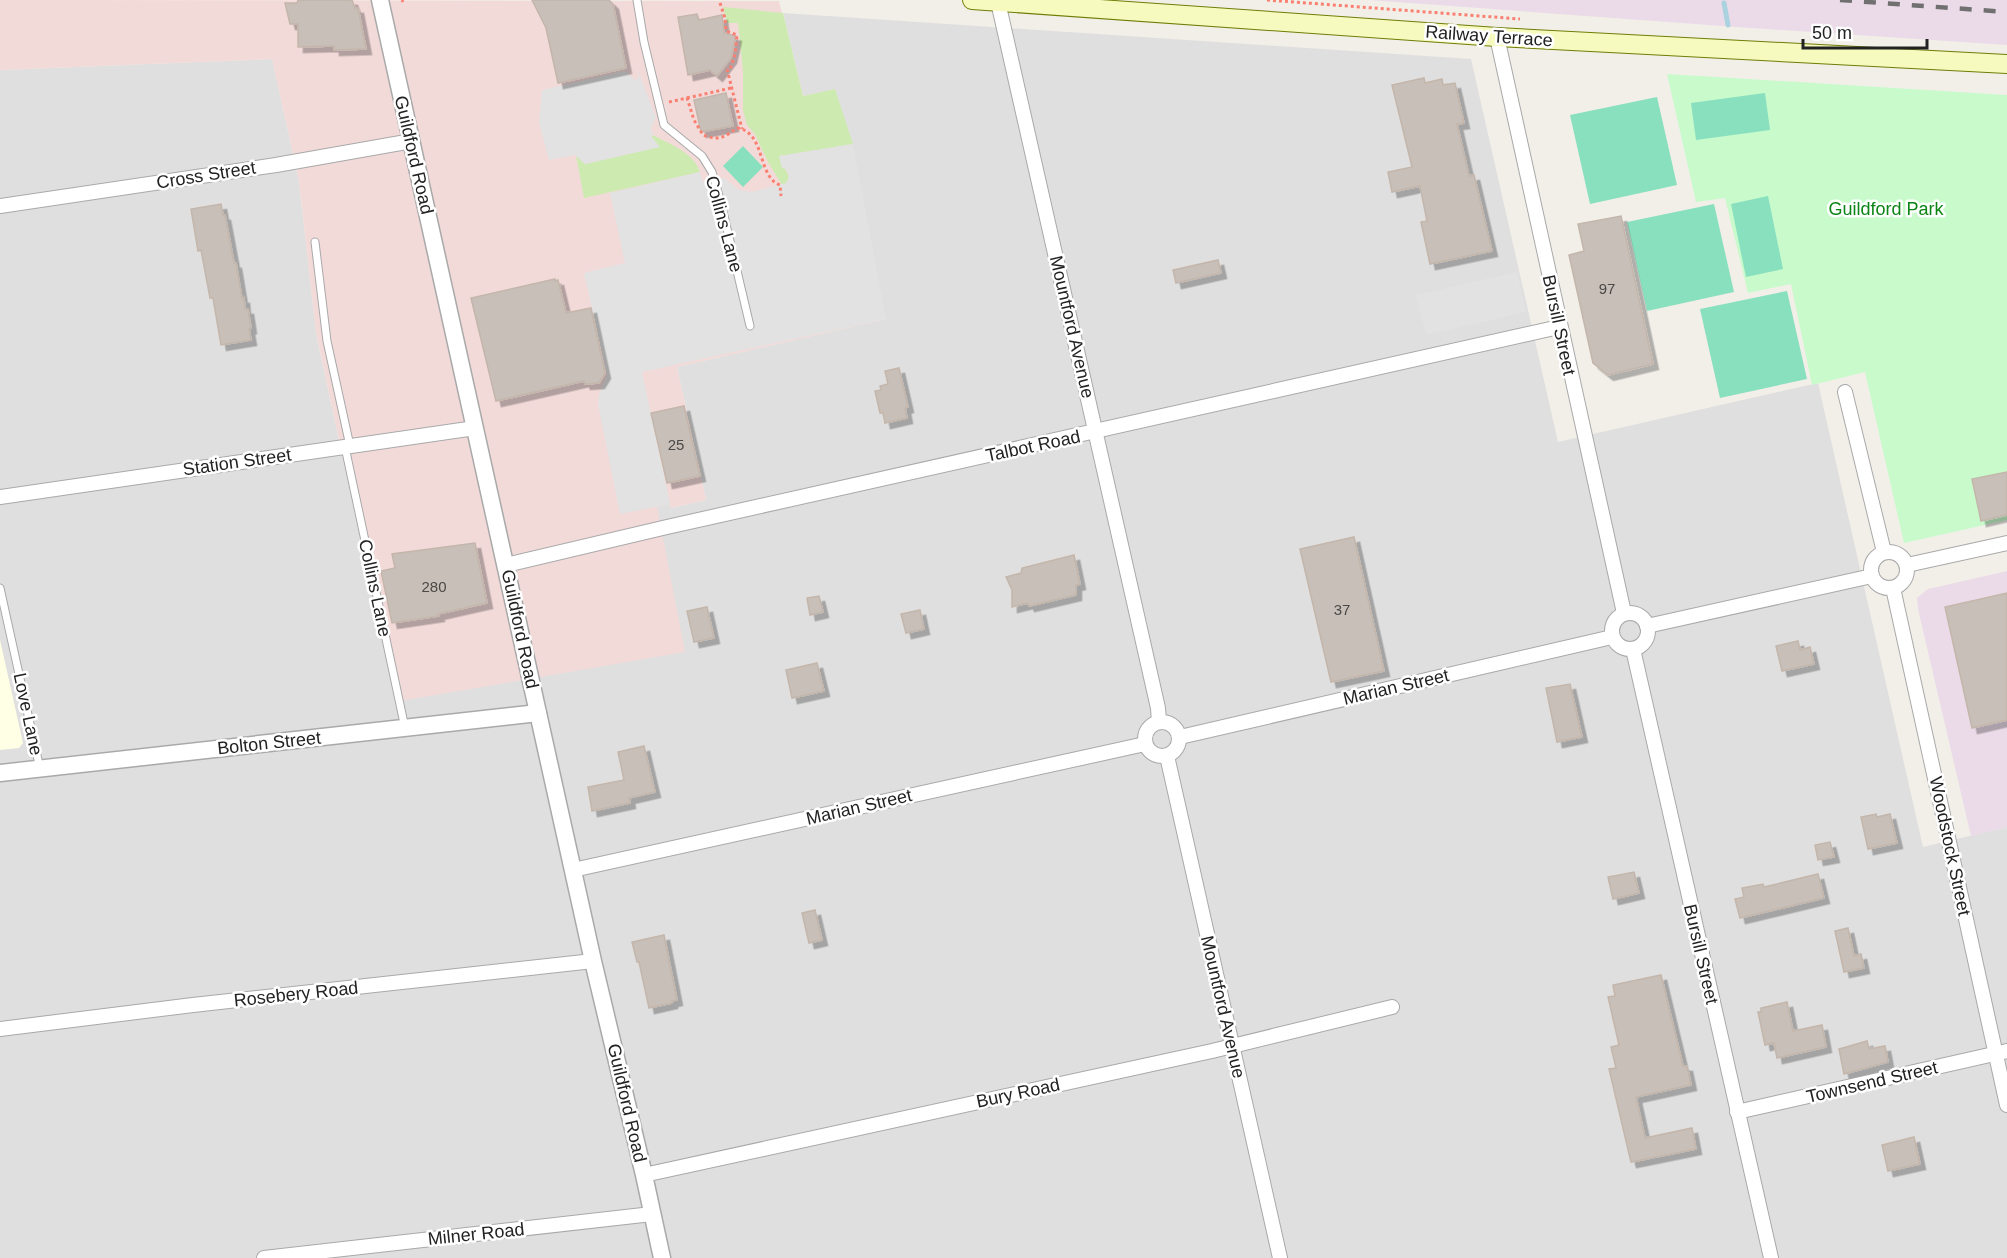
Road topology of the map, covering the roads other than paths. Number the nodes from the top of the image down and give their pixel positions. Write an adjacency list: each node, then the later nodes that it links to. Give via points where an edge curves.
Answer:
1 (380, 0): 7 (street, Guildford Road)
2 (637, 0): 10 (lane, Collins Lane, via 664,125 702,156 712,172)
3 (972, 0): 4 (main road, Railway Terrace)
4 (998, 2): 5 (main road, Railway Terrace); 14 (street, Mountford Avenue)
5 (1497, 37): 6 (main road, Railway Terrace); 11 (street, Bursill Street)
6 (2007, 64)
7 (412, 141): 8 (street, Cross Street); 13 (street, Guildford Road)
8 (0, 206)
9 (315, 242): 15 (lane, Collins Lane, via 327,341)
10 (750, 326)
11 (1559, 327): 14 (street, Talbot Road); 24 (street, Bursill Street)
12 (1845, 392): 18 (street)
13 (475, 428): 15 (street, Station Street); 19 (street, Guildford Road)
14 (1096, 432): 19 (street, Talbot Road); 29 (street, Mountford Avenue)
15 (347, 446): 16 (street, Station Street); 30 (lane, Collins Lane)
16 (0, 497)
17 (2007, 543): 20 (street)
18 (1884, 552): 20 (street, via 1895,552); 21 (street, via 1872,564)
19 (506, 565): 28 (street, Guildford Road)
20 (1907, 565): 23 (street, via 1905,579)
21 (1872, 576): 23 (street, via 1878,584); 25 (street)
22 (0, 588): 34 (lane, Love Lane)
23 (1893, 588): 41 (street, Woodstock Street)
24 (1624, 613): 25 (street, via 1636,613); 26 (street, via 1612,625)
25 (1647, 626): 27 (street, via 1645,640)
26 (1612, 637): 27 (street, via 1623,648); 31 (street, Marian Street)
27 (1633, 649): 43 (street, Bursill Street)
28 (538, 713): 30 (street, Bolton Street); 36 (street, Guildford Road)
29 (1159, 722): 31 (street, via 1175,727); 32 (street, via 1149,728)
30 (405, 728): 34 (street, Bolton Street)
31 (1180, 737): 33 (street, via 1176,751)
32 (1146, 744): 33 (street, via 1151,753); 36 (street, Marian Street)
33 (1167, 756): 40 (street, Mountford Avenue)
34 (40, 769): 35 (street, Bolton Street)
35 (0, 773)
36 (573, 870): 37 (street, Guildford Road)
37 (592, 961): 39 (street, Rosebery Road); 44 (street, Guildford Road)
38 (1392, 1007): 40 (street, Bury Road)
39 (0, 1029)
40 (1232, 1046): 44 (street, Bury Road); 48 (street, Mountford Avenue)
41 (2001, 1053): 42 (street, Woodstock Street); 43 (street, Townsend Street)
42 (2007, 1105)
43 (1737, 1112): 49 (street, Bursill Street)
44 (644, 1175): 45 (street, Guildford Road)
45 (652, 1214): 46 (street, Milner Road); 47 (street, Guildford Road)
46 (264, 1258)
47 (662, 1258)
48 (1280, 1258)
49 (1771, 1258)

